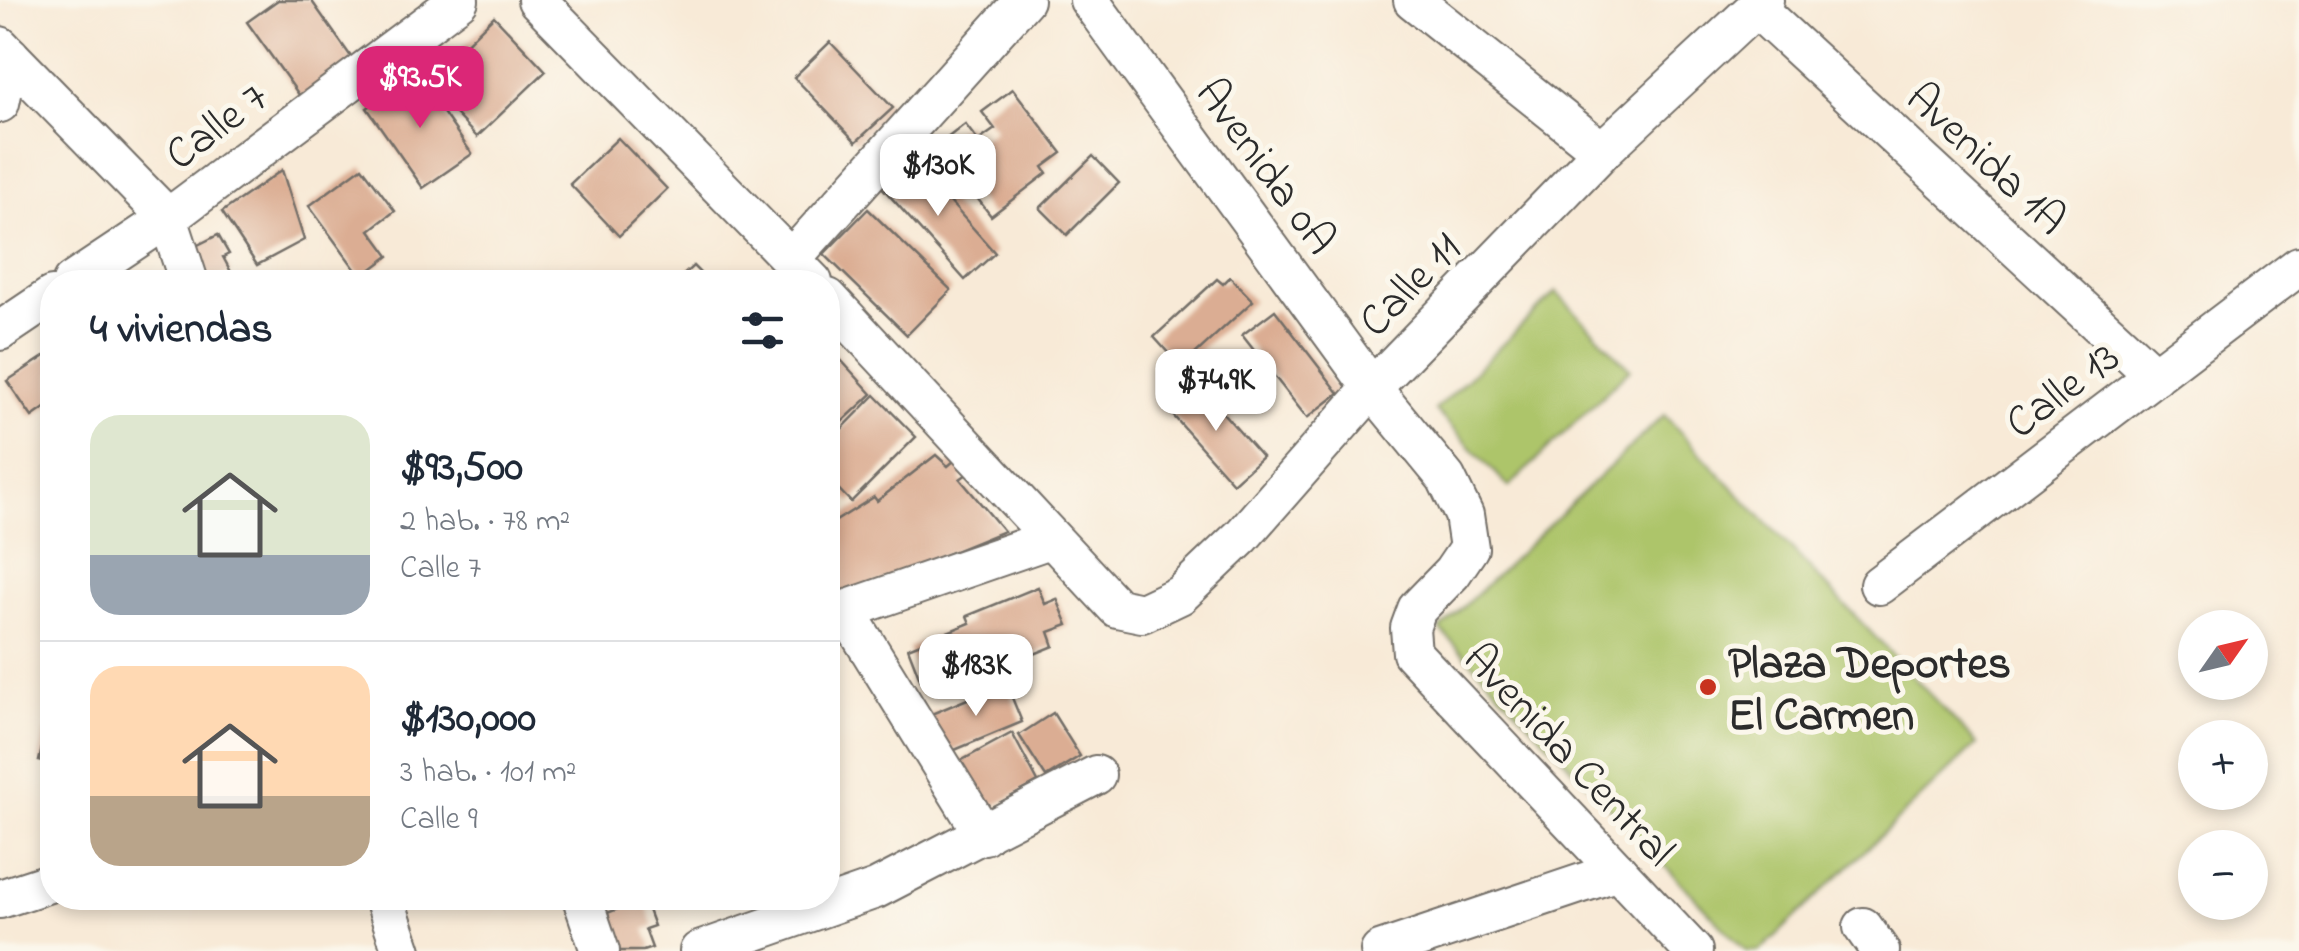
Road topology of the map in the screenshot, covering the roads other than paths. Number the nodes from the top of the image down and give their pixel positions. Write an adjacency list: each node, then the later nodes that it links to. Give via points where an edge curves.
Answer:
1 (459, 0): 10 (street, Calle 7)
2 (537, 0): 14 (street)
3 (1024, 0): 15 (street)
4 (1089, 0): 20 (street, Avenida 0A)
5 (1412, 0): 9 (street)
6 (1760, 4): 9 (street, Calle 11); 19 (street, Avenida 1A)
7 (5, 51): 8 (street); 10 (street)
8 (0, 102)
9 (1602, 151): 20 (street, Calle 11)
10 (168, 218): 12 (street, Calle 7); 13 (street)
11 (2299, 266): 19 (street, Calle 13)
12 (90, 270)
13 (185, 270)
14 (801, 270)
15 (803, 270)
16 (40, 304): 18 (street)
17 (840, 311): 21 (street)
18 (0, 331)
19 (2155, 376): 22 (street, Calle 13)
20 (1372, 388): 21 (street, Calle 11, via 1242,536 1180,595 1142,613 1117,608); 23 (street, Avenida 0A, via 1446,478 1464,514 1469,548)
21 (1050, 538): 24 (street)
22 (1879, 585)
23 (1418, 608): 28 (street, Avenida Central, via 1410,628 1412,653)
24 (840, 612)
25 (840, 619): 27 (street)
26 (1096, 775): 27 (street)
27 (984, 835): 31 (street)
28 (1618, 871): 38 (street); 39 (street, Avenida Central)
29 (40, 886): 30 (street)
30 (0, 898)
31 (840, 902)
32 (388, 910): 35 (street)
33 (586, 910): 36 (street)
34 (816, 910): 37 (street)
35 (402, 951)
36 (600, 951)
37 (699, 951)
38 (1380, 951)
39 (1693, 951)

